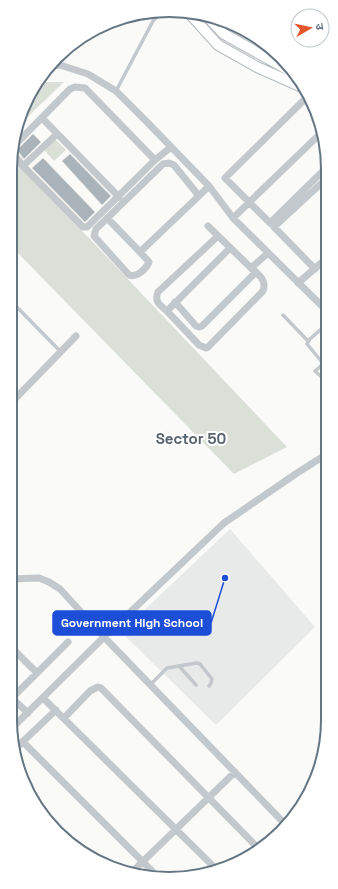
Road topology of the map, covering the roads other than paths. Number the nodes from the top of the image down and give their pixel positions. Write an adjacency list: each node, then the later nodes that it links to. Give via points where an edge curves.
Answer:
1 (157, 17): 7 (lane)
2 (195, 19): 6 (main road, via 218,45)
3 (214, 24): 4 (main road, via 224,34)
4 (278, 64)
5 (59, 65): 7 (street, via 88,74)
6 (294, 84)
7 (116, 91): 13 (street)
8 (304, 100): 22 (street, via 225,178)
9 (42, 118): 10 (street); 12 (street); 15 (street, via 70,89 80,86)
10 (57, 134): 16 (street); 20 (street)
11 (317, 136): 22 (street)
12 (20, 139)
13 (171, 147): 15 (street); 19 (street)
14 (17, 158): 16 (street)
15 (155, 160): 20 (street)
16 (23, 166): 20 (street, via 83,227 87,227)
17 (321, 173): 22 (street, via 270,223)
18 (321, 184): 31 (street, via 274,227)
19 (209, 186): 21 (street); 24 (street)
20 (119, 196)
21 (199, 196): 23 (street, via 174,165 163,164); 28 (street)
22 (250, 203): 24 (street)
23 (107, 218): 28 (street); 28 (street, via 96,229 94,236 129,275 139,274 147,266 148,262)
24 (233, 218): 29 (street)
25 (208, 226): 26 (street)
26 (218, 236): 27 (street); 37 (street, via 158,292 157,302)
27 (230, 248): 32 (street); 34 (street)
28 (140, 252)
29 (268, 253): 32 (street); 33 (street)
30 (321, 264): 31 (street)
31 (315, 269): 33 (street)
32 (253, 270): 34 (street, via 202,326 196,326); 37 (street, via 264,281 263,291 206,348 199,345)
33 (298, 283): 35 (street)
34 (175, 302): 37 (street)
35 (321, 305)
36 (17, 307): 42 (lane)
37 (167, 311)
38 (283, 315): 41 (lane)
39 (321, 329): 41 (lane)
40 (76, 336): 42 (street)
41 (308, 341): 43 (lane, via 310,349)
42 (61, 352): 46 (street)
43 (321, 361)
44 (321, 366): 45 (lane, via 316,371)
45 (321, 376)
46 (17, 397)
47 (321, 458): 49 (street, via 224,523)
48 (17, 579): 49 (street, via 39,578 60,589)
49 (104, 637): 54 (street); 58 (street)
50 (68, 642): 53 (street)
51 (17, 653): 53 (street)
52 (179, 666): 54 (lane, via 167,668); 55 (lane); 56 (lane, via 200,664 212,678)
53 (37, 673): 57 (street)
54 (150, 685): 66 (street)
55 (196, 685)
56 (209, 686)
57 (17, 693)
58 (43, 698): 60 (street); 61 (street)
59 (17, 704): 61 (street)
60 (56, 710): 62 (street); 64 (street)
61 (28, 713): 63 (street)
62 (64, 718): 67 (street, via 90,691 101,688); 69 (street)
63 (17, 724)
64 (23, 742): 65 (street); 71 (street)
65 (19, 745)
66 (235, 772): 67 (street); 68 (street)
67 (208, 797): 69 (street); 70 (street)
68 (282, 821)
69 (176, 829): 71 (street); 72 (street)
70 (255, 845)
71 (142, 862): 73 (street); 74 (street)
72 (213, 866)
73 (136, 868)
74 (152, 871)

